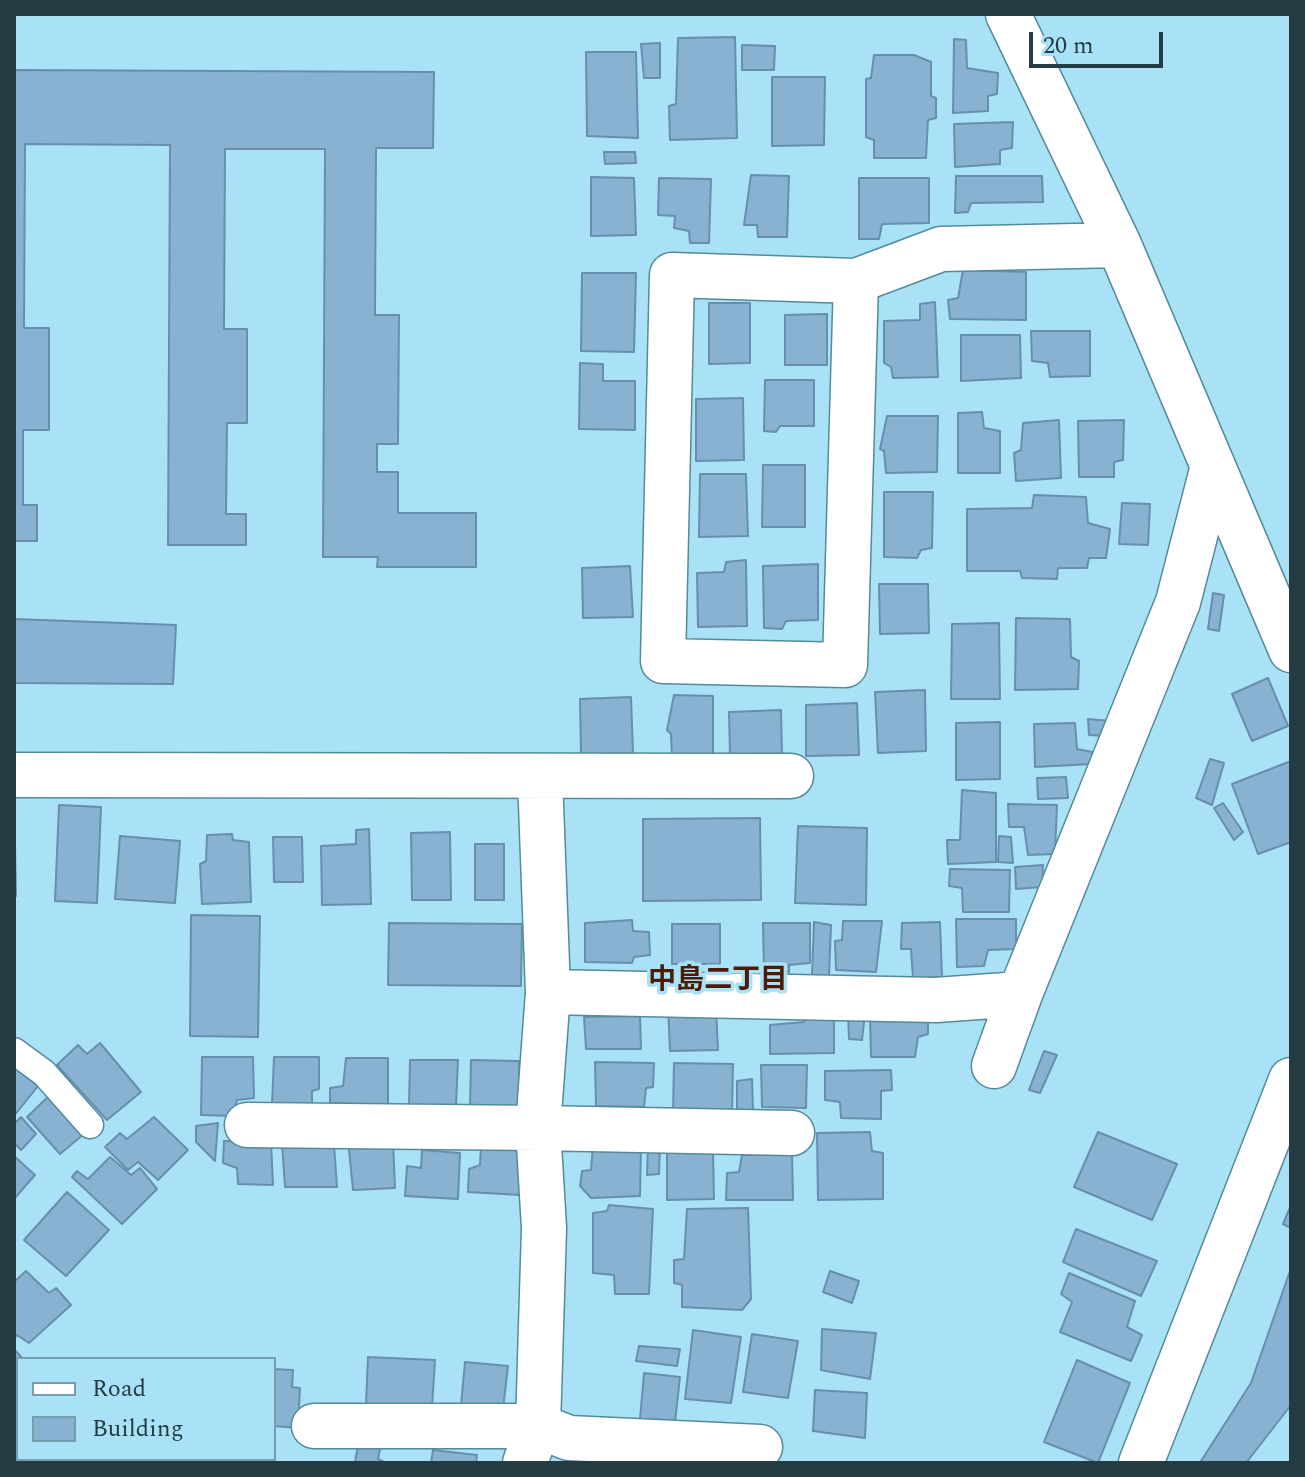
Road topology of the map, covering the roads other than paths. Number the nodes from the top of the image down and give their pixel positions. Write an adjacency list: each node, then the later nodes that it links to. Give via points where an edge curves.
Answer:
1 (1008, 14): 2 (street)
2 (1119, 245): 3 (street, via 941,249); 4 (street)
3 (856, 281): 3 (street, via 672,275 663,661 845,665)
4 (1213, 466): 5 (street); 10 (street, via 1178,602)
5 (1291, 650)
6 (14, 775): 8 (street)
7 (791, 776): 8 (street)
8 (540, 777): 9 (street)
9 (548, 992): 10 (street, via 936,1000); 16 (street)
10 (1020, 994): 12 (street)
11 (14, 1051): 14 (lane, via 44,1073)
12 (994, 1066)
13 (1291, 1080): 21 (street)
14 (90, 1125)
15 (247, 1125): 16 (street)
16 (538, 1128): 17 (street); 19 (street, via 544,1228)
17 (792, 1133)
18 (314, 1426): 19 (street)
19 (532, 1444): 20 (street, via 569,1438)
20 (760, 1447)
21 (1141, 1463)

